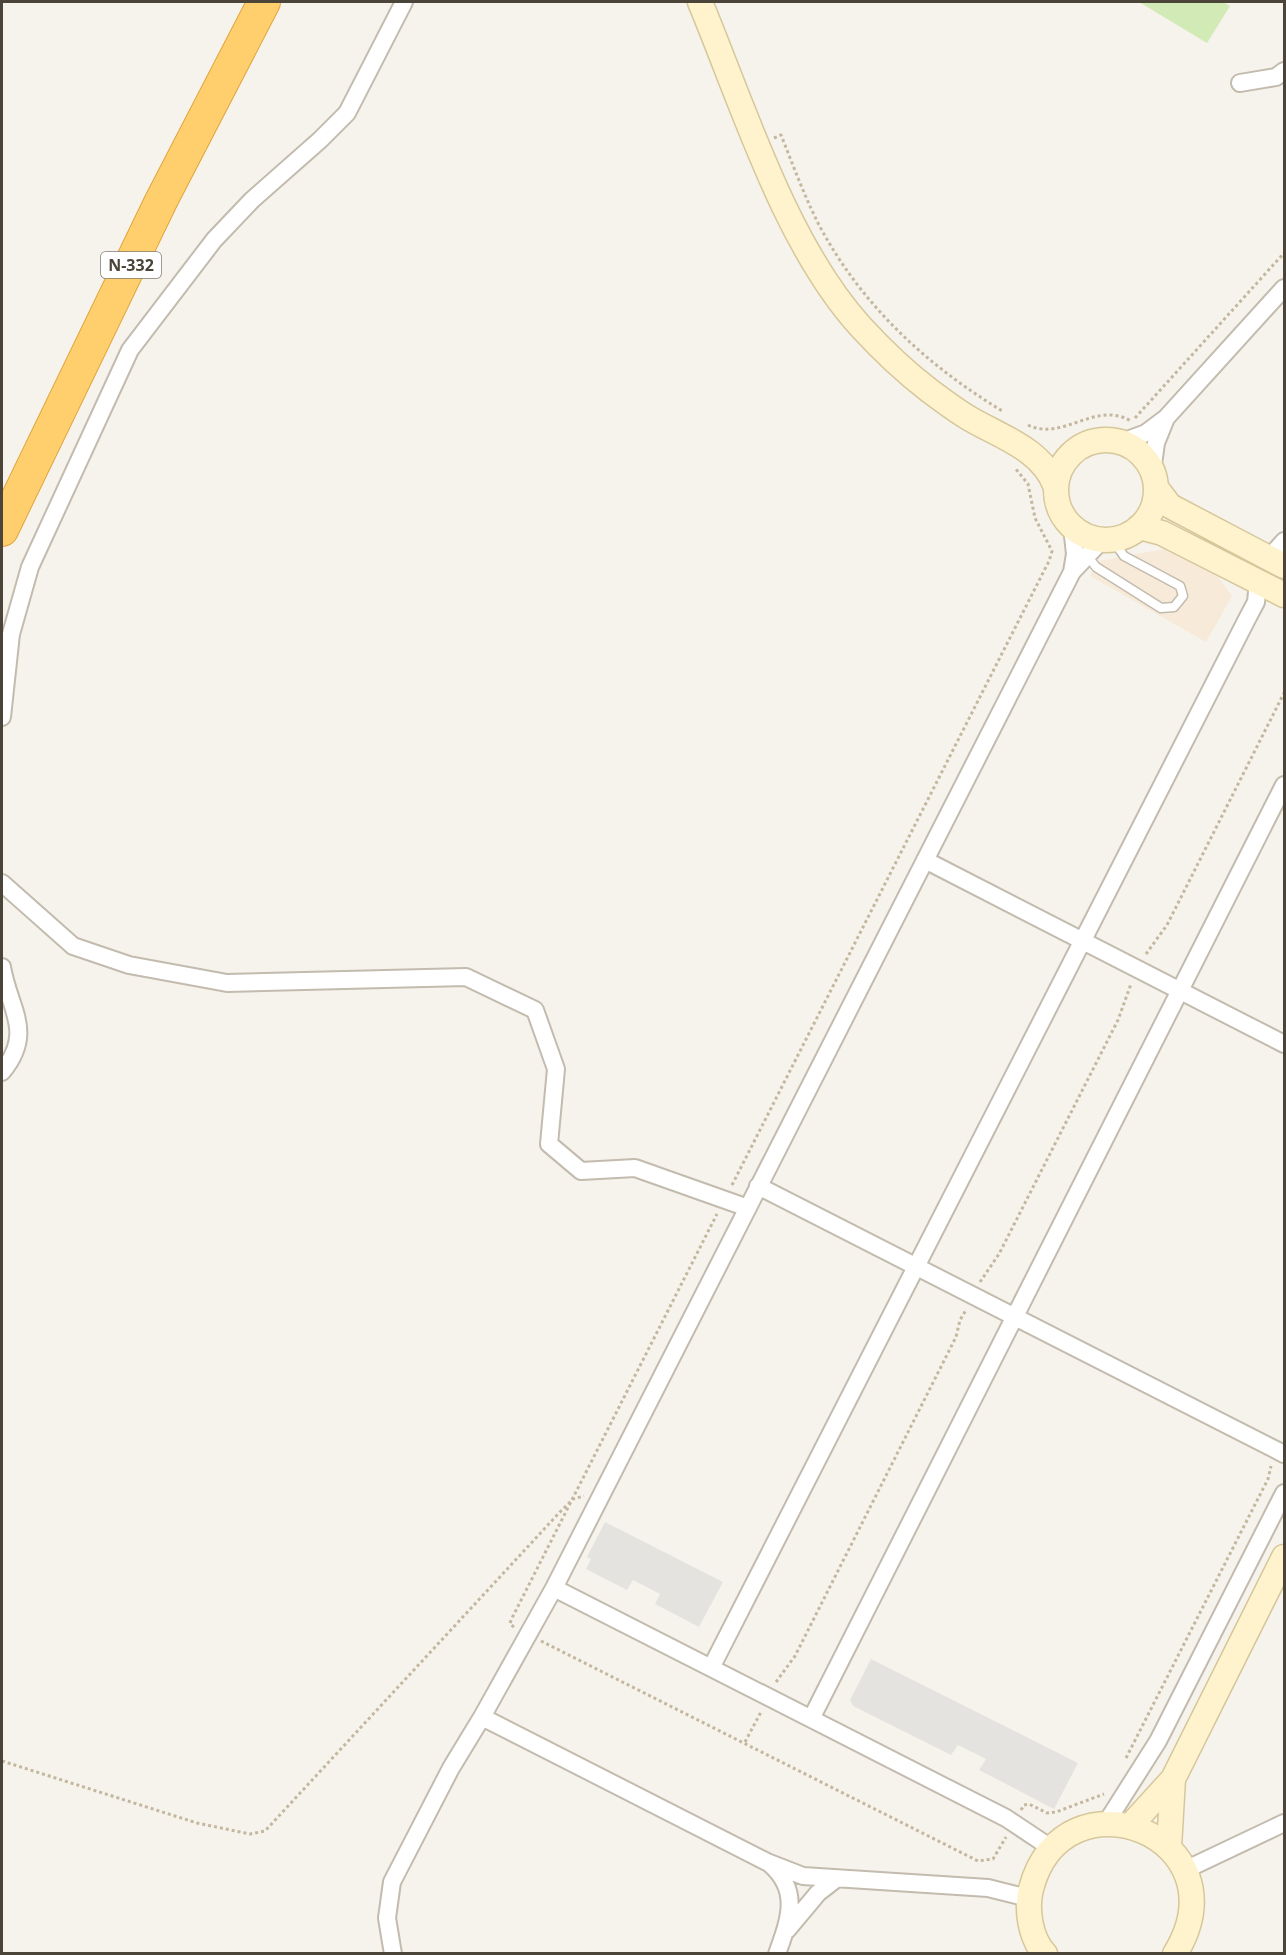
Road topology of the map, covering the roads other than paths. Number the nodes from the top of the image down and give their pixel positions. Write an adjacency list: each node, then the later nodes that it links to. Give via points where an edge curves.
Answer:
1 (264, 2): 15 (highway, N-332, via 161,201)
2 (405, 2): 21 (street, via 347,112 214,240 130,350 30,567 11,633)
3 (700, 2): 9 (street, via 802,241 828,285 860,325 929,390)
4 (1284, 71): 5 (street, via 1276,77)
5 (1240, 83)
6 (1284, 288): 7 (street)
7 (1166, 418): 8 (street, via 1146,434); 11 (street, via 1156,443)
8 (1127, 432): 10 (street); 11 (street)
9 (1026, 450): 10 (street); 12 (street, via 1047,470)
10 (1075, 451): 12 (street, via 1065,461)
11 (1154, 481): 14 (street, via 1154,507); 17 (street, via 1170,506)
12 (1055, 485): 13 (street, via 1064,519)
13 (1072, 527): 16 (street); 18 (street)
14 (1139, 527): 16 (street); 19 (street, via 1162,533)
15 (2, 530)
16 (1100, 544): 16 (lane, via 1179,586 1183,596 1174,607 1161,608 1096,567); 18 (street)
17 (1279, 555)
18 (1072, 572): 23 (street)
19 (1258, 582): 20 (street); 25 (street, via 1256,602)
20 (1284, 595)
21 (2, 717)
22 (1284, 785): 27 (street)
23 (925, 860): 25 (street); 30 (street)
24 (2, 883): 31 (street, via 73,945 129,965 227,983 466,977 535,1010 556,1069 549,1144 581,1171 635,1168)
25 (1083, 941): 27 (street); 32 (street)
26 (2, 967): 29 (street, via 19,1024 14,1057)
27 (1180, 991): 28 (street); 33 (street)
28 (1284, 1044)
29 (2, 1071)
30 (758, 1186): 31 (street); 32 (street)
31 (748, 1208): 37 (street)
32 (917, 1267): 33 (street); 38 (street)
33 (1015, 1317): 34 (street); 40 (street)
34 (1284, 1454)
35 (1284, 1493): 42 (street, via 1158,1741)
36 (1284, 1557): 41 (street)
37 (554, 1588): 38 (street); 39 (street)
38 (712, 1666): 40 (street)
39 (482, 1718): 47 (street); 52 (street, via 451,1768 392,1882 387,1918)
40 (812, 1718): 46 (street, via 1015,1822)
41 (1173, 1779): 44 (street); 45 (street)
42 (1106, 1823): 44 (street); 46 (street, via 1074,1831)
43 (1284, 1823): 48 (street)
44 (1131, 1825): 45 (street, via 1151,1833)
45 (1169, 1847): 48 (street)
46 (1051, 1848): 50 (street, via 1035,1871)
47 (767, 1862): 49 (street, via 803,1876); 51 (street, via 781,1874 790,1896)
48 (1185, 1870): 55 (street, via 1192,1915 1186,1936)
49 (836, 1879): 50 (street, via 988,1888); 51 (street, via 818,1893)
50 (1029, 1898): 54 (street, via 1031,1925)
51 (784, 1933): 53 (street)
52 (393, 1953)
53 (777, 1953)
54 (1045, 1953)
55 (1175, 1953)

